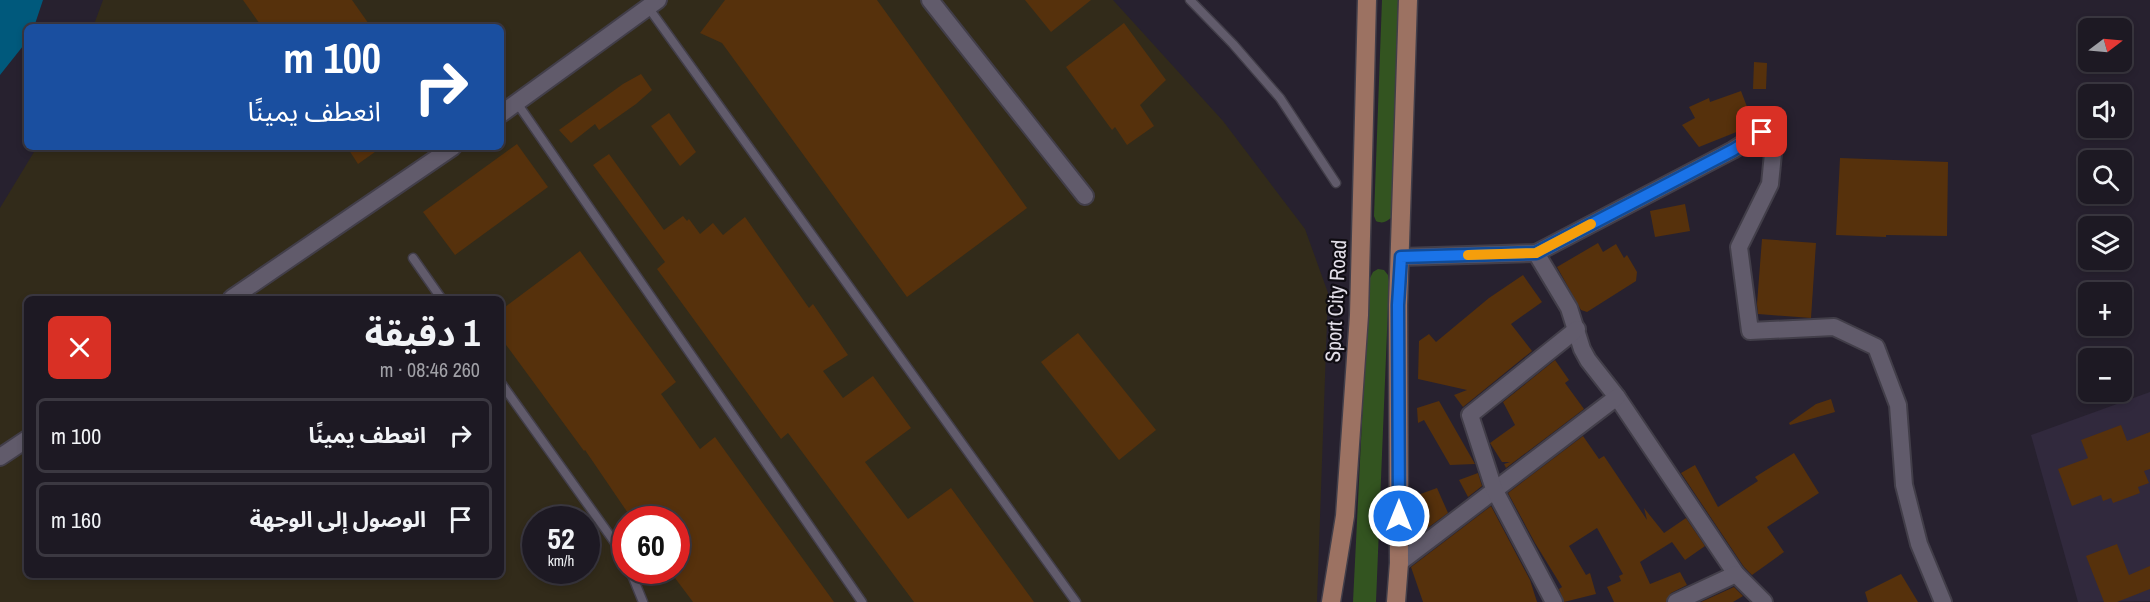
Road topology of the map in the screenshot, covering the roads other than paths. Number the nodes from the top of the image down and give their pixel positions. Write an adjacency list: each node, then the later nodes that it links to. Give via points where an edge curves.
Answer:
1 (930, 0): 10 (street)
2 (1190, 0): 9 (lane, via 1280,98)
3 (1367, 0): 29 (main road, Sport City Road, via 1359,315 1345,516)
4 (1408, 0): 12 (main road)
5 (653, 4): 6 (street); 28 (lane)
6 (517, 103): 7 (street); 27 (lane)
7 (504, 112)
8 (449, 150): 14 (street)
9 (1336, 183)
10 (1085, 196)
11 (1536, 253): 12 (street); 16 (street); 34 (street, via 1733,150 1776,123 1770,184 1739,247 1750,331 1834,327 1876,347 1898,405 1904,485 1919,544)
12 (1401, 257): 23 (main road)
13 (412, 258): 15 (lane)
14 (235, 296)
15 (440, 296)
16 (1577, 329): 18 (street, via 1588,360); 21 (street, via 1470,415)
17 (504, 387): 22 (lane)
18 (1617, 397): 21 (street); 24 (street)
19 (24, 441): 20 (street)
20 (0, 457)
21 (1494, 489): 23 (street); 31 (street)
22 (612, 538)
23 (1399, 563): 30 (main road)
24 (1736, 574): 32 (street); 33 (street)
25 (636, 584): 26 (lane)
26 (643, 602)
27 (862, 602)
28 (1076, 602)
29 (1332, 602)
30 (1396, 602)
31 (1554, 602)
32 (1676, 602)
33 (1764, 602)
34 (1943, 602)

